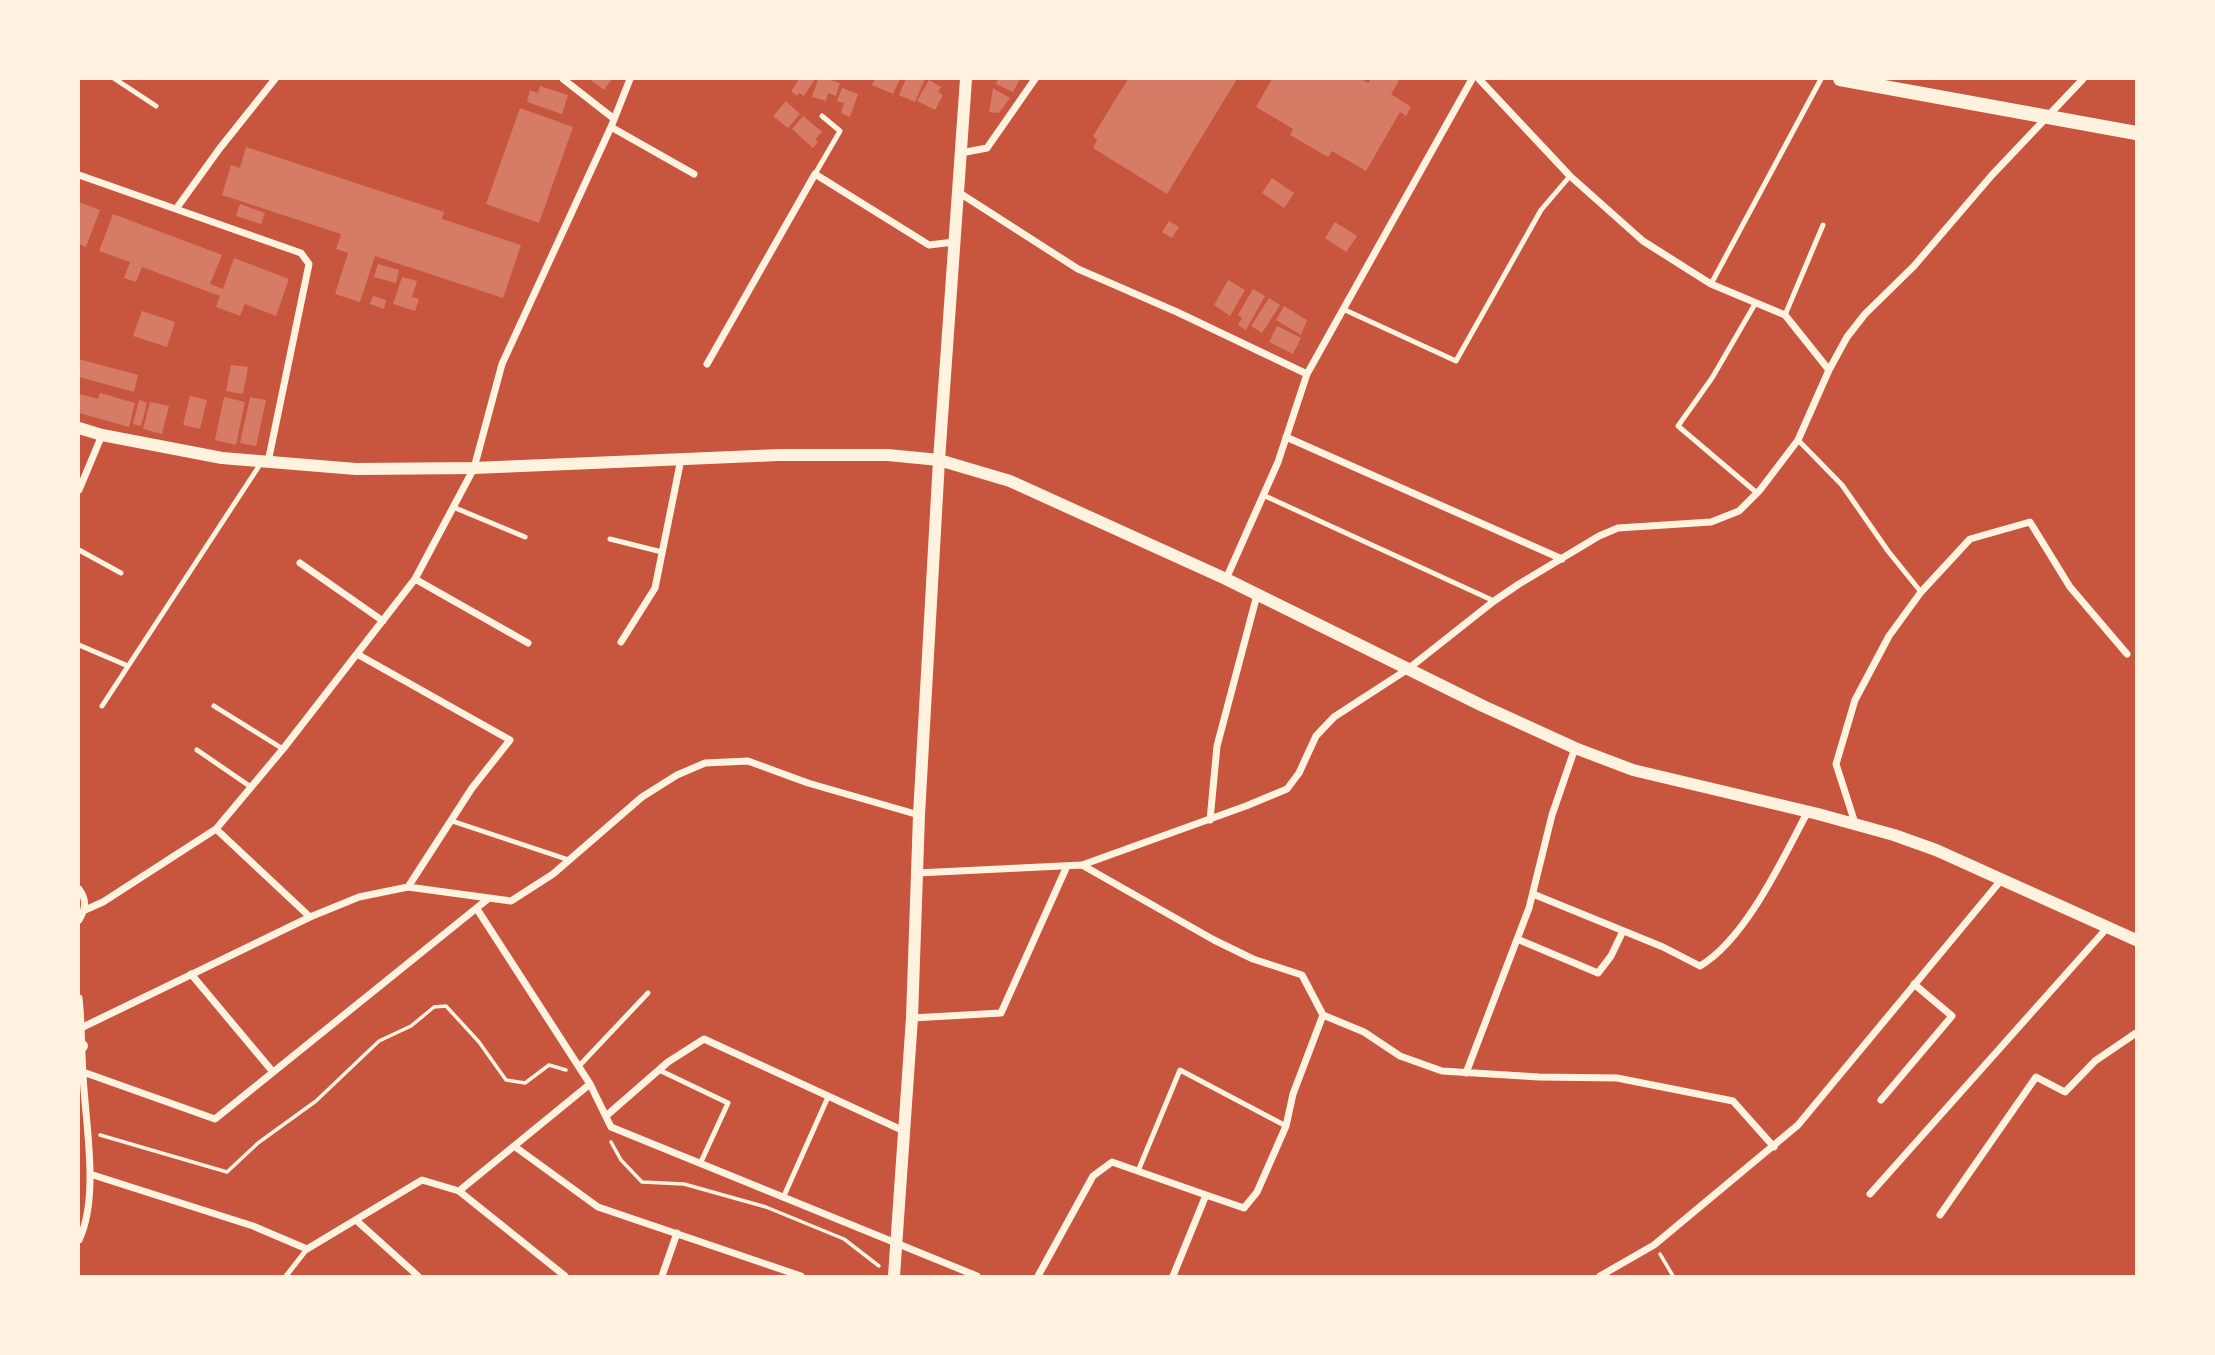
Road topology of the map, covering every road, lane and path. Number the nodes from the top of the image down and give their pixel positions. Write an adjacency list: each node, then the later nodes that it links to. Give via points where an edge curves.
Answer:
1 (115, 79): 13 (lane)
2 (275, 79): 24 (street)
3 (563, 79): 16 (street)
4 (630, 79): 16 (street)
5 (966, 79): 18 (street)
6 (1035, 79): 18 (street, via 987,148)
7 (1472, 79): 29 (street)
8 (1479, 79): 22 (street)
9 (1821, 79): 27 (lane)
10 (1840, 79): 12 (main road)
11 (2083, 79): 15 (street)
12 (1859, 80): 15 (main road)
13 (156, 106)
14 (822, 116): 20 (lane, via 840,131)
15 (2047, 117): 17 (main road); 32 (street, via 1865,314)
16 (612, 122): 19 (street); 41 (street, via 502,364)
17 (2136, 134)
18 (961, 153): 23 (street)
19 (694, 174)
20 (815, 174): 26 (street, via 929,245); 31 (street)
21 (79, 176): 24 (street)
22 (1570, 176): 27 (street, via 1643,241); 29 (lane, via 1541,209 1457,362)
23 (958, 192): 26 (street); 33 (street, via 1078,269)
24 (176, 209): 40 (street, via 301,253 309,264)
25 (1823, 225): 30 (lane)
26 (954, 242): 39 (street)
27 (1712, 284): 28 (street)
28 (1755, 304): 30 (street); 43 (lane, via 1678,426)
29 (1343, 309): 33 (street)
30 (1785, 315): 32 (street)
31 (707, 364)
32 (1829, 370): 37 (street)
33 (1307, 374): 36 (street)
34 (79, 428): 35 (street)
35 (102, 435): 40 (street); 42 (street)
36 (1286, 437): 44 (street); 50 (street)
37 (1798, 440): 43 (street); 55 (lane, via 1842,485)
38 (681, 459): 39 (street, via 888,455); 41 (street); 49 (street)
39 (939, 460): 54 (street, via 1010,481); 73 (street)
40 (264, 463): 41 (street, via 356,469); 64 (lane)
41 (474, 468): 45 (street)
42 (79, 490)
43 (1757, 493): 50 (street, via 1739,511 1711,522 1618,528)
44 (1263, 495): 54 (street); 57 (lane)
45 (453, 507): 46 (lane); 53 (street)
46 (525, 537)
47 (610, 539): 49 (lane)
48 (79, 550): 52 (lane)
49 (662, 552): 59 (street, via 655,588)
50 (1562, 559): 57 (street)
51 (300, 563): 58 (street)
52 (121, 573)
53 (415, 579): 58 (street); 60 (street)
54 (1226, 579): 56 (street)
55 (1922, 592): 63 (street, via 1970,539 2030,522 2070,587); 76 (street, via 1889,636 1856,700 1836,764)
56 (1257, 595): 65 (street); 74 (street, via 1217,746)
57 (1494, 601): 65 (street)
58 (383, 621): 62 (street)
59 (621, 642)
60 (527, 643)
61 (79, 645): 64 (lane)
62 (357, 654): 69 (street); 75 (street, via 510,740)
63 (2127, 654)
64 (128, 666): 66 (lane)
65 (1408, 669): 68 (street); 74 (street, via 1334,717 1316,736 1287,789)
66 (102, 706)
67 (214, 706): 69 (lane)
68 (1575, 748): 72 (street, via 1633,770); 85 (street)
69 (283, 749): 71 (street)
70 (197, 750): 71 (lane)
71 (251, 787): 77 (street)
72 (1808, 811): 76 (street); 92 (street, via 1757,904 1715,957 1700,966)
73 (919, 816): 78 (street, via 748,761 705,762 642,797); 81 (street)
74 (1210, 820): 79 (street)
75 (452, 821): 78 (lane); 83 (street)
76 (1855, 823): 82 (street, via 1936,850)
77 (216, 829): 88 (street); 89 (street)
78 (569, 860): 86 (street, via 511,901)
79 (1082, 865): 80 (street); 99 (street, via 1214,940 1301,975)
80 (1068, 866): 81 (street); 100 (street, via 1001,1013)
81 (917, 873): 100 (street)
82 (2002, 879): 91 (street); 96 (street)
83 (408, 887): 86 (street); 89 (street, via 359,897)
84 (79, 889): 88 (street)
85 (1533, 894): 92 (street); 93 (street)
86 (489, 898): 87 (street)
87 (477, 909): 104 (street); 107 (street)
88 (85, 910): 90 (street)
89 (310, 917): 95 (street)
90 (79, 920)
91 (2107, 928): 94 (street); 123 (street)
92 (1623, 931): 93 (street, via 1598,973)
93 (1517, 939): 108 (street)
94 (2136, 940)
95 (191, 974): 101 (street); 107 (street)
96 (1914, 984): 111 (street, via 1952,1016); 118 (street, via 1798,1125)
97 (648, 993): 104 (lane)
98 (79, 998): 101 (street)
99 (1323, 1015): 108 (street, via 1363,1032 1400,1056 1442,1071); 113 (street)
100 (912, 1018): 115 (street)
101 (83, 1027): 103 (street)
102 (2136, 1033): 126 (street, via 2095,1061 2066,1091 2036,1077)
103 (80, 1046): 106 (street)
104 (579, 1066): 109 (street)
105 (659, 1070): 110 (street, via 704,1039); 112 (street); 119 (lane, via 728,1103)
106 (83, 1072): 107 (street, via 215,1119); 114 (street)
107 (273, 1072)
108 (1466, 1073): 118 (street, via 1617,1078 1733,1101)
109 (587, 1086): 112 (street); 114 (path, via 575,1072 549,1065 525,1083 506,1080 446,1006 434,1007 411,1026 379,1041 316,1101 227,1172); 117 (street)
110 (828, 1097): 115 (street); 125 (lane)
111 (1881, 1100)
112 (606, 1116): 119 (street, via 611,1127)
113 (1286, 1126): 120 (lane, via 1180,1070); 124 (street, via 1257,1192 1244,1208)
114 (87, 1131): 121 (street)
115 (904, 1131): 130 (street)
116 (607, 1135): 133 (path, via 621,1160 642,1182 684,1184 766,1206 844,1239)
117 (514, 1146): 122 (street); 128 (street, via 598,1207)
118 (1774, 1147): 131 (street)
119 (700, 1164): 125 (street)
120 (1138, 1171): 124 (street); 140 (street, via 1112,1162 1093,1177)
121 (90, 1174): 129 (street, via 85,1228); 132 (street, via 253,1226)
122 (459, 1191): 127 (street, via 422,1180); 136 (street)
123 (1870, 1194)
124 (1206, 1195): 141 (street)
125 (783, 1198): 130 (street)
126 (1940, 1215)
127 (357, 1221): 132 (street); 135 (street)
128 (677, 1233): 137 (street); 138 (street)
129 (79, 1240)
130 (896, 1245): 133 (street); 139 (street)
131 (1654, 1245): 142 (street); 143 (path)
132 (307, 1249): 134 (lane)
133 (888, 1273)
134 (286, 1276)
135 (418, 1276)
136 (565, 1276)
137 (662, 1276)
138 (801, 1276)
139 (977, 1276)
140 (1038, 1276)
141 (1174, 1276)
142 (1600, 1276)
143 (1673, 1276)

